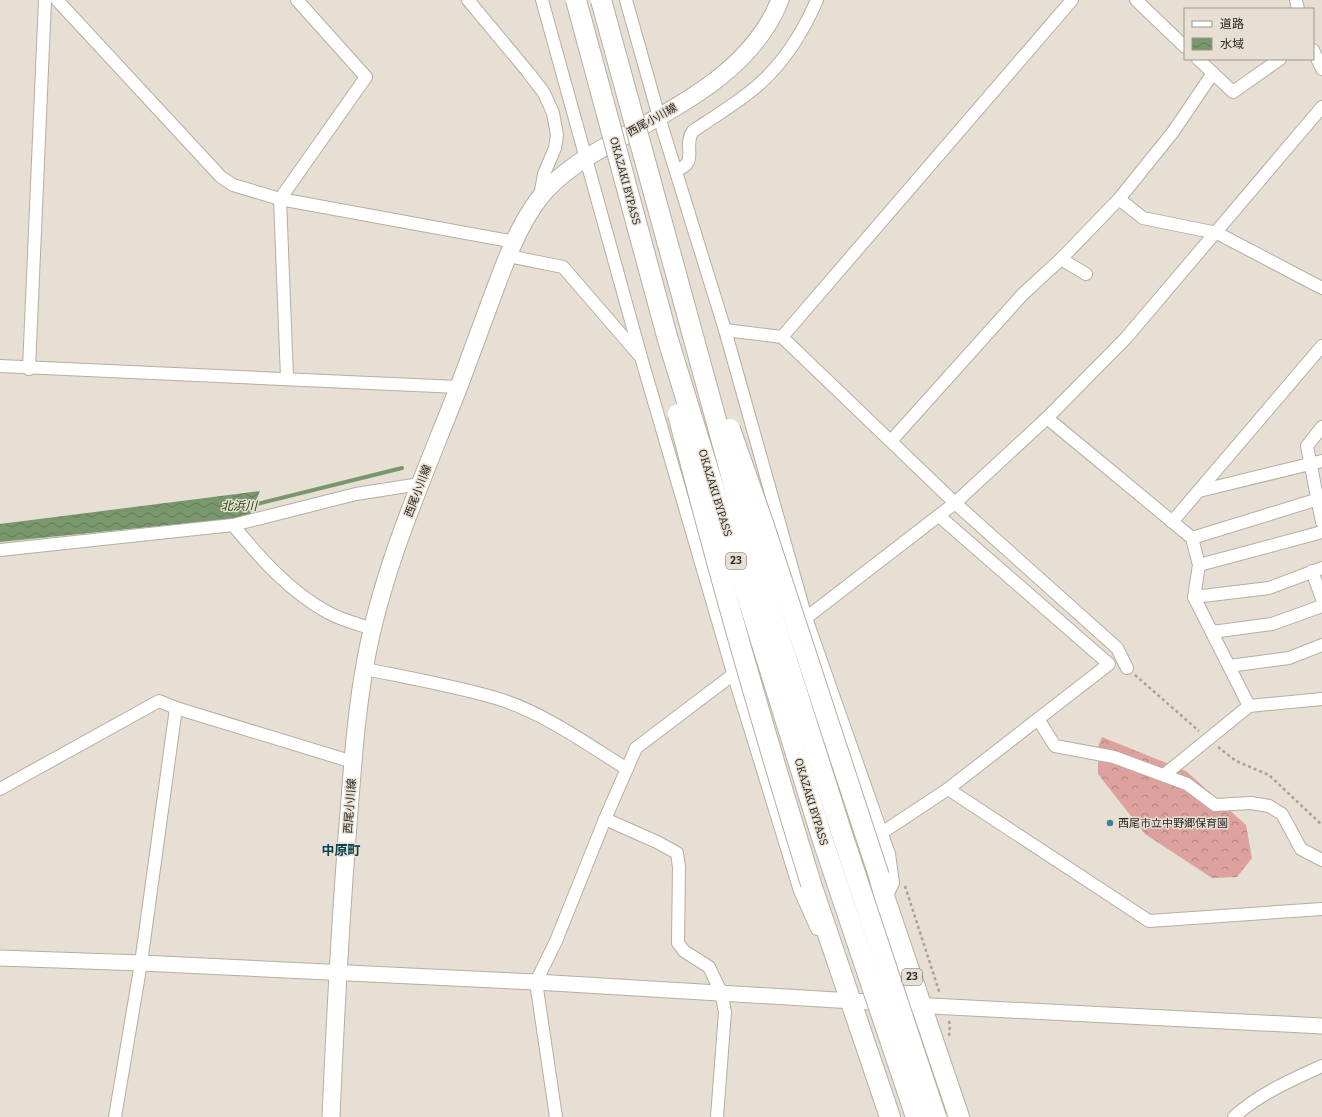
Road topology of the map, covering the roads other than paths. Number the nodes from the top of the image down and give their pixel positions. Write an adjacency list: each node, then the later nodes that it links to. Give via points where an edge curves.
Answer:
1 (45, 0): 37 (street)
2 (57, 0): 24 (street, via 221,177 233,185)
3 (297, 0): 24 (street, via 366,77)
4 (468, 0): 23 (street, via 544,93 553,113 557,135 555,148 544,174)
5 (542, 0): 21 (street)
6 (576, 0): 33 (highway, OKAZAKI BYPASS / 23, bridge)
7 (601, 0): 39 (highway, OKAZAKI BYPASS / 23, bridge)
8 (626, 0): 20 (street)
9 (780, 0): 20 (main road, 西尾小川線, via 761,33 727,72 690,99)
10 (817, 0): 22 (street, via 776,68 757,86 693,131 689,139 689,163)
11 (1072, 0): 32 (street)
12 (1136, 0): 13 (street)
13 (1184, 46)
14 (1314, 52): 17 (street)
15 (1199, 60): 18 (street)
16 (1279, 60): 18 (street, via 1233,92)
17 (1322, 69)
18 (1213, 73): 25 (street, via 1173,132)
19 (1322, 107): 26 (street)
20 (659, 117): 21 (main road, 西尾小川線); 22 (street)
21 (585, 157): 23 (main road, 西尾小川線); 35 (street)
22 (676, 170): 31 (street)
23 (539, 198): 27 (main road, 西尾小川線)
24 (280, 199): 27 (street); 38 (street)
25 (1119, 199): 26 (street, via 1143,218); 28 (street)
26 (1217, 233): 30 (street); 41 (street, via 1126,338)
27 (511, 249): 35 (street, via 563,267); 40 (main road, 西尾小川線)
28 (1061, 259): 29 (street); 43 (street, via 1023,294)
29 (1086, 274)
30 (1322, 288)
31 (725, 330): 32 (street); 62 (street)
32 (782, 337): 43 (street)
33 (668, 340): 84 (highway, 23, bridge, via 662,356 714,555 754,695); 100 (highway, OKAZAKI BYPASS / 23, bridge, via 823,841)
34 (1322, 346): 47 (street)
35 (641, 357): 69 (street)
36 (0, 366): 37 (street)
37 (28, 369): 38 (street)
38 (287, 378): 40 (street)
39 (705, 383): 82 (highway, 23, bridge, via 719,397 764,526); 101 (highway, OKAZAKI BYPASS / 23, bridge, via 764,589 842,837)
40 (458, 387): 46 (main road, 西尾小川線)
41 (1047, 418): 49 (street); 51 (street)
42 (1322, 427): 45 (street, via 1307,446)
43 (891, 441): 49 (street)
44 (1322, 462): 45 (street)
45 (1310, 464): 47 (street); 48 (street)
46 (420, 484): 53 (street, via 356,494); 63 (main road, 西尾小川線, via 384,585)
47 (1199, 491): 51 (street)
48 (1320, 498): 52 (street); 55 (street)
49 (956, 503): 50 (street); 67 (street, via 1116,648)
50 (939, 516): 62 (street); 73 (street, via 1109,664)
51 (1172, 522): 55 (street)
52 (1322, 522)
53 (233, 525): 56 (street); 63 (street, via 261,560 303,596 328,613)
54 (1322, 532): 57 (street)
55 (1192, 538): 57 (street)
56 (0, 550)
57 (1199, 565): 59 (street)
58 (1317, 569): 59 (street, via 1269,588); 60 (street)
59 (1194, 597): 64 (street)
60 (1322, 599)
61 (1322, 606): 64 (street, via 1272,624)
62 (806, 618): 69 (street); 80 (street)
63 (373, 629): 68 (main road, 西尾小川線)
64 (1212, 632): 66 (street)
65 (1322, 645): 66 (street, via 1289,658)
66 (1229, 666): 71 (street)
67 (1127, 668)
68 (365, 669): 74 (main road, 西尾小川線); 75 (street, via 500,700 558,726)
69 (734, 676): 75 (street, via 636,748); 84 (street, via 800,891 819,932)
70 (1322, 699): 71 (street)
71 (1249, 706): 76 (street)
72 (176, 708): 74 (street); 77 (street, via 159,701); 86 (street)
73 (1038, 719): 76 (street, via 1055,746 1114,758); 78 (street)
74 (353, 762): 87 (main road, 西尾小川線)
75 (627, 769): 79 (street)
76 (1164, 775): 81 (street, via 1187,784 1214,805 1251,803 1269,806 1282,814 1302,849)
77 (0, 789)
78 (948, 789): 80 (street); 83 (street, via 1149,921)
79 (605, 819): 88 (street, via 556,941); 89 (street, via 677,853 678,943 684,951 709,967)
80 (882, 832): 82 (street, via 889,854 893,884)
81 (1322, 860)
82 (885, 899): 91 (highway, 23)
83 (1322, 909)
84 (833, 950): 90 (highway, 23)
85 (0, 958): 86 (street)
86 (140, 963): 87 (street); 96 (street)
87 (337, 972): 88 (street); 97 (main road, 西尾小川線)
88 (536, 982): 89 (street); 98 (street)
89 (721, 992): 90 (street); 99 (street, via 725,1012)
90 (850, 1000): 91 (street); 95 (highway, 23)
91 (922, 1006): 92 (street); 93 (highway, 23)
92 (1322, 1026)
93 (944, 1046): 102 (highway, 23, via 952,1096); 103 (street)
94 (1322, 1066): 104 (street, via 1248,1104)
95 (885, 1112)
96 (115, 1117)
97 (331, 1117)
98 (556, 1117)
99 (717, 1117)
100 (916, 1117)
101 (936, 1117)
102 (959, 1117)
103 (969, 1117)
104 (1234, 1117)

